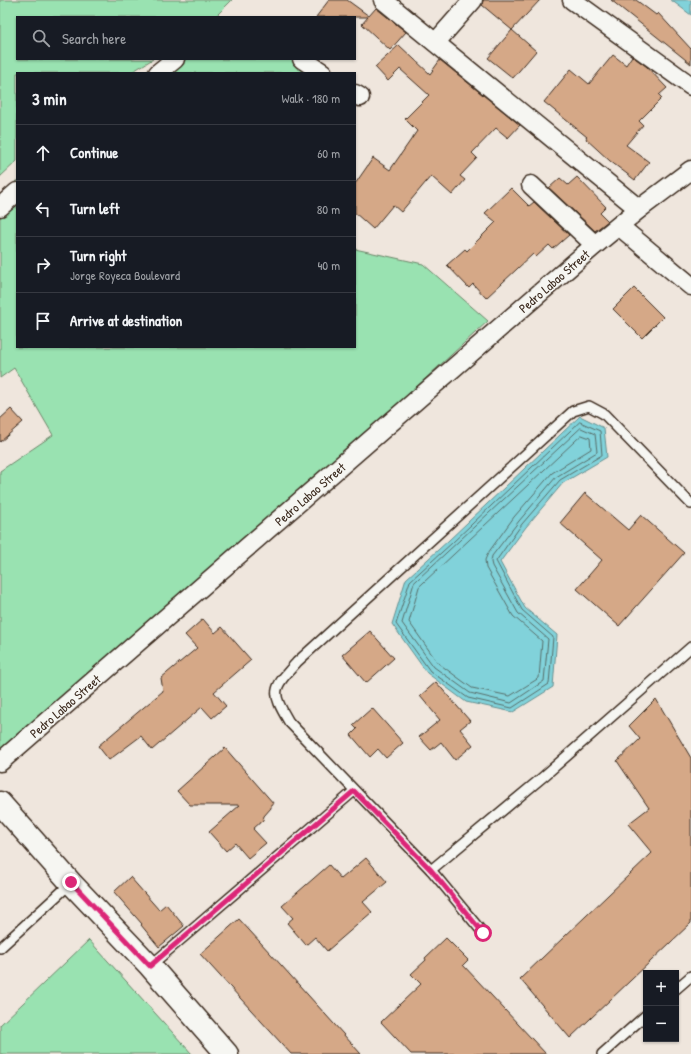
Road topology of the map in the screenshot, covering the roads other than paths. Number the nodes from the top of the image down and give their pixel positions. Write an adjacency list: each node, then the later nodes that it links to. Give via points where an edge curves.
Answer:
1 (383, 0): 4 (street)
2 (473, 0): 4 (street)
3 (572, 0): 9 (street)
4 (436, 42): 14 (street)
5 (173, 60): 7 (street)
6 (304, 60): 8 (street)
7 (159, 72)
8 (322, 72)
9 (691, 86)
10 (691, 170): 14 (street, Pedro Labao Street)
11 (531, 185): 16 (street)
12 (16, 193): 13 (street)
13 (0, 207)
14 (639, 209): 15 (street, Pedro Labao Street)
15 (619, 226): 16 (street, Pedro Labao Street); 17 (street)
16 (595, 246): 20 (street, Pedro Labao Street)
17 (691, 286)
18 (691, 504): 21 (lane, via 604,414 589,406 573,411 297,662 281,681 276,694 278,704 289,722)
19 (691, 647): 23 (lane, via 544,776)
20 (0, 762)
21 (354, 791): 23 (lane); 27 (lane)
22 (2, 811): 24 (street)
23 (431, 870): 25 (lane)
24 (71, 882): 26 (lane); 27 (street)
25 (483, 933)
26 (0, 948)
27 (150, 966): 31 (street)
28 (691, 976): 29 (lane)
29 (679, 986)
30 (643, 1018): 32 (lane)
31 (227, 1054)
32 (602, 1054)

